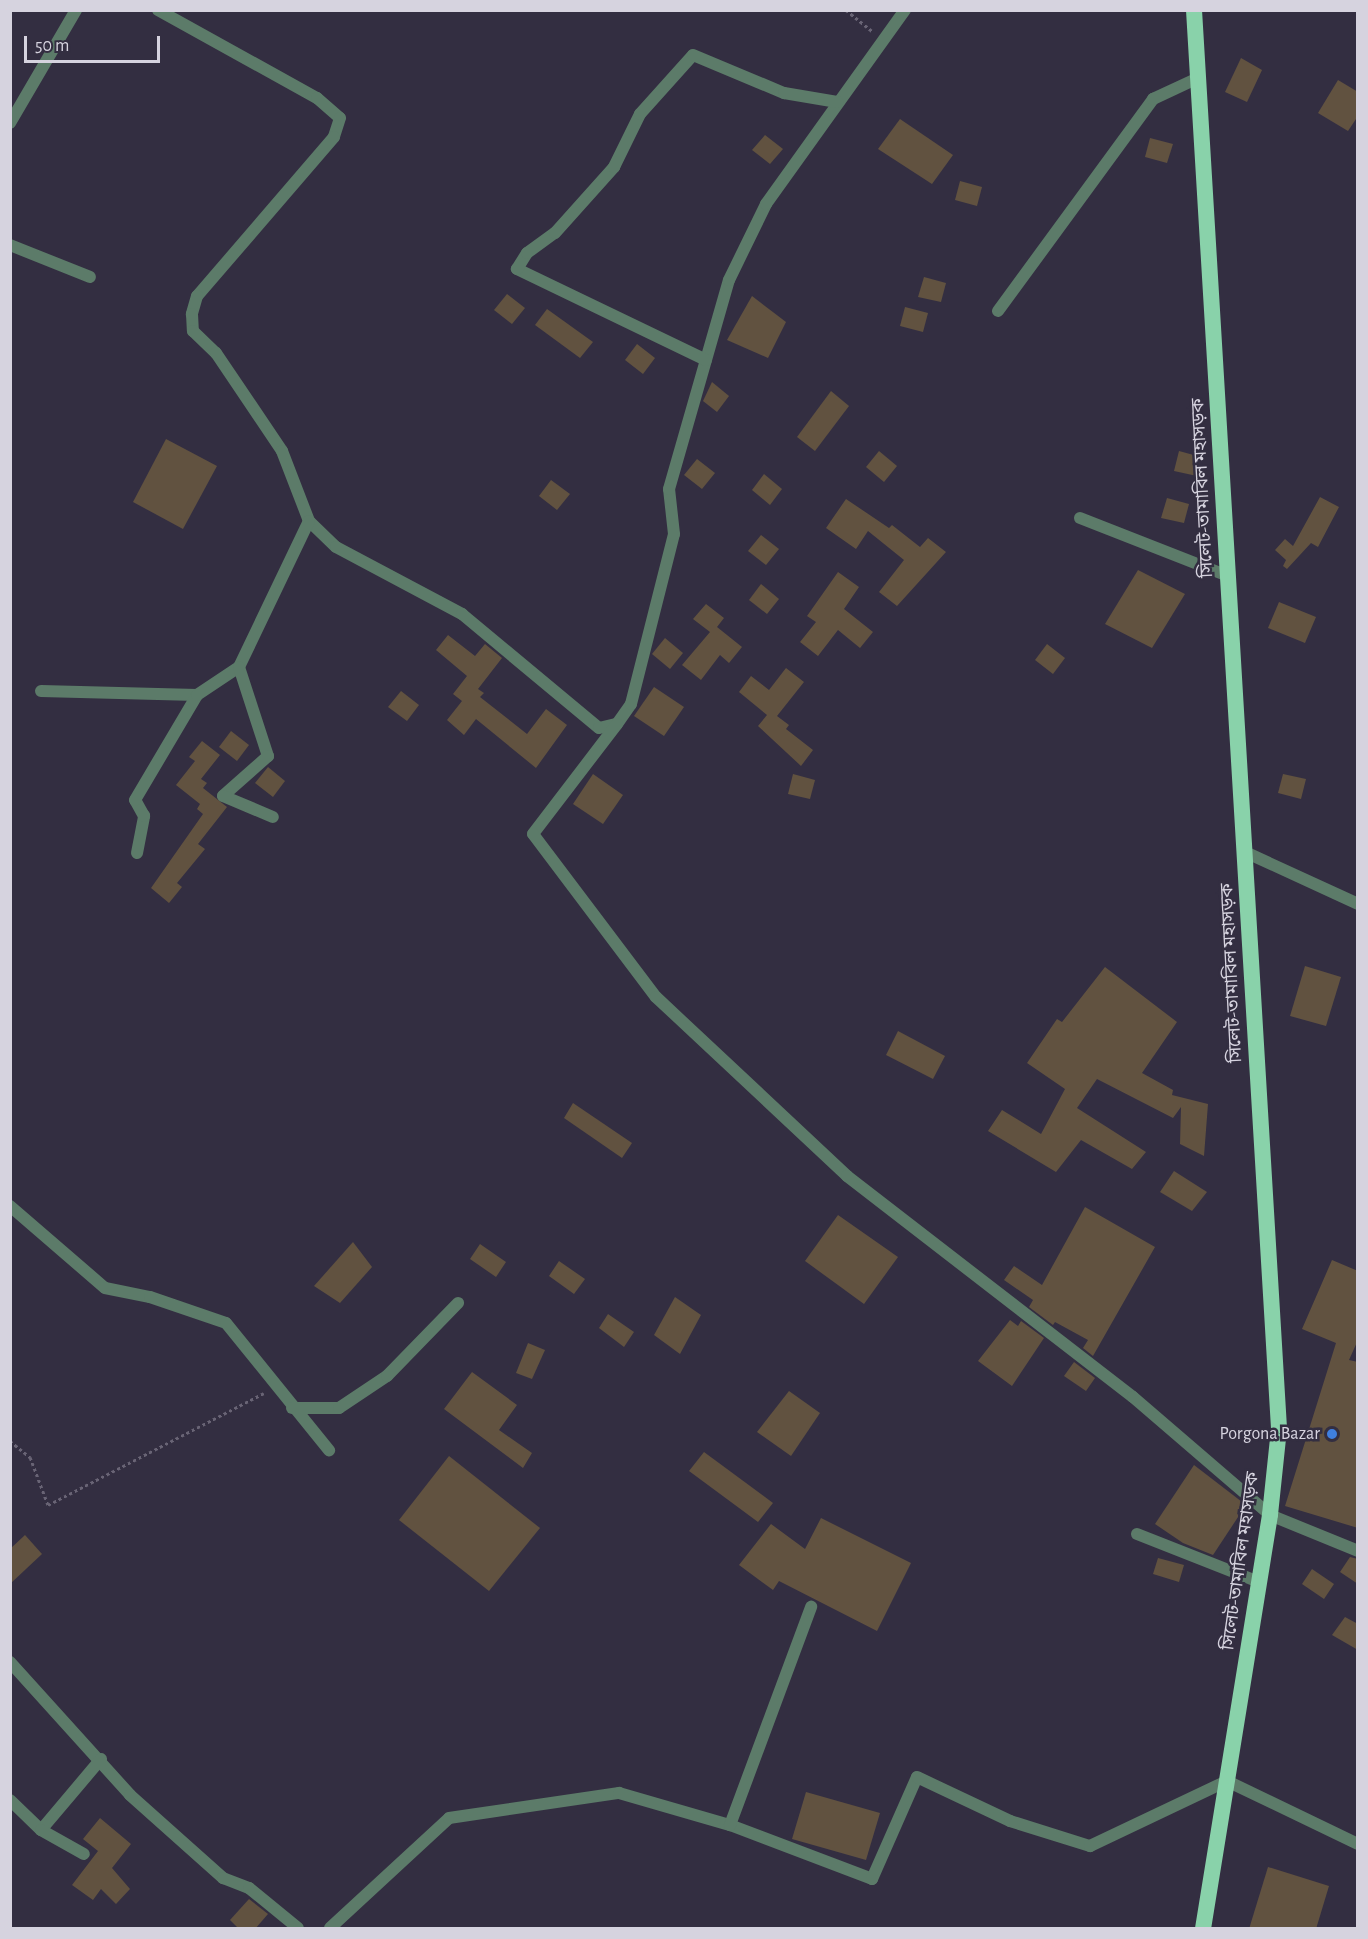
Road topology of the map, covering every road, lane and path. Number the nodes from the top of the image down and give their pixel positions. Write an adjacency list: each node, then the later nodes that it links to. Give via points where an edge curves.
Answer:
1 (76, 10): 9 (street)
2 (158, 10): 15 (street, via 317,98 340,118 334,137 197,296 192,314 193,331 216,353 282,451)
3 (846, 10): 6 (path)
4 (905, 10): 6 (street)
5 (1194, 10): 7 (highway, সিলেট-তামাবিল মহাসড়ক)
6 (882, 39): 8 (street)
7 (1198, 78): 12 (street, via 1153,99); 16 (highway, সিলেট-তামাবিল মহাসড়ক)
8 (837, 102): 13 (street, via 766,204 729,280); 13 (street, via 784,93 693,55 640,114 614,167 555,233 527,253 517,269)
9 (10, 123)
10 (10, 245): 11 (street)
11 (90, 277)
12 (998, 311)
13 (706, 360): 20 (street, via 669,489 674,534 631,704)
14 (1080, 518): 16 (street)
15 (309, 521): 17 (street); 20 (street, via 336,547 462,614 598,728)
16 (1228, 576): 22 (highway, সিলেট-তামাবিল মহাসড়ক)
17 (239, 667): 19 (street); 21 (street, via 268,756 223,796)
18 (41, 691): 19 (street)
19 (197, 695): 23 (street, via 135,800 144,816)
20 (616, 724): 31 (street, via 533,834 656,997 847,1176 1133,1397)
21 (273, 817)
22 (1245, 852): 24 (street); 31 (highway, সিলেট-তামাবিল মহাসড়ক, via 1279,1430)
23 (137, 853)
24 (1358, 904)
25 (10, 1206): 27 (street, via 105,1288 150,1297 226,1323)
26 (458, 1303): 28 (street, via 387,1376 339,1408)
27 (276, 1387): 28 (street); 29 (path, via 48,1504 30,1457)
28 (292, 1408): 30 (street)
29 (10, 1441)
30 (329, 1450)
31 (1270, 1515): 33 (street); 34 (highway, সিলেট-তামাবিল মহাসড়ক)
32 (1137, 1534): 34 (street)
33 (1358, 1551)
34 (1259, 1582): 38 (highway, সিলেট-তামাবিল মহাসড়ক)
35 (811, 1607): 40 (street)
36 (10, 1662): 37 (street)
37 (101, 1759): 41 (street); 44 (street, via 130,1795 223,1878 249,1888)
38 (1227, 1781): 40 (street, via 1090,1846 1010,1821 917,1777 872,1879); 42 (street); 46 (highway, সিলেট-তামাবিল মহাসড়ক)
39 (10, 1800): 41 (street)
40 (730, 1825): 45 (street, via 619,1793 449,1818)
41 (41, 1830): 43 (street)
42 (1358, 1844)
43 (84, 1854)
44 (298, 1929)
45 (330, 1929)
46 (1203, 1929)

